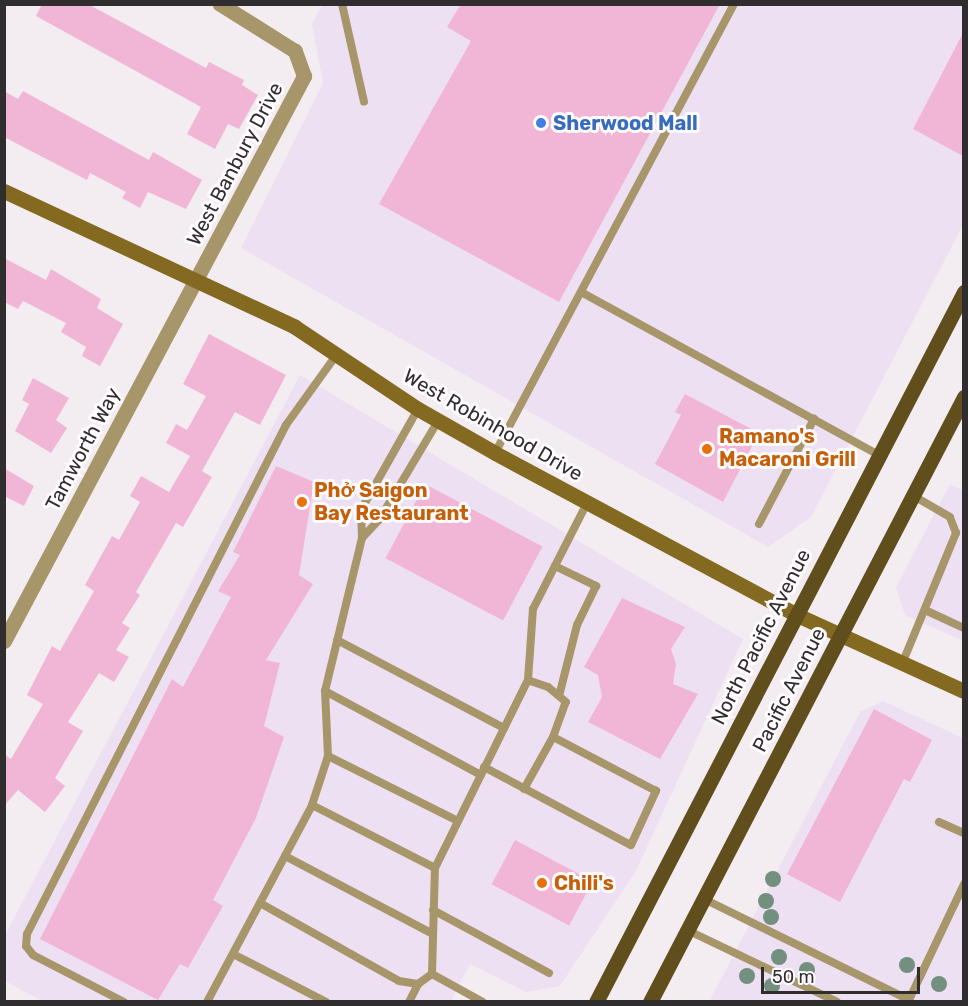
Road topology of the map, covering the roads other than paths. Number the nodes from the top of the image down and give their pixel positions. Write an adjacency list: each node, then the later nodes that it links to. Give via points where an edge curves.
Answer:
1 (220, 4): 6 (street, West Banbury Drive, via 296,51 304,76)
2 (342, 4): 4 (lane)
3 (734, 4): 7 (lane)
4 (364, 102)
5 (4, 191): 6 (street, West Robinhood Drive, via 104,240)
6 (198, 278): 9 (street, West Robinhood Drive); 25 (street, Tamworth Way)
7 (581, 292): 12 (lane); 14 (lane)
8 (963, 292): 15 (main road, North Pacific Avenue)
9 (338, 354): 11 (street, West Robinhood Drive); 54 (lane, via 286,426 27,934 26,946 33,955)
10 (963, 397): 16 (main road, Pacific Avenue)
11 (418, 409): 13 (street, West Robinhood Drive); 19 (lane, via 361,510)
12 (814, 419): 15 (lane); 18 (lane)
13 (438, 421): 14 (street, West Robinhood Drive); 19 (lane, via 379,520)
14 (495, 453): 17 (street, West Robinhood Drive)
15 (879, 455): 22 (main road, North Pacific Avenue)
16 (912, 495): 21 (lane, via 950,518 956,533); 24 (main road, Pacific Avenue)
17 (587, 503): 20 (lane); 22 (street, West Robinhood Drive)
18 (759, 524)
19 (362, 538): 26 (lane)
20 (555, 566): 28 (lane, via 533,609); 31 (lane, via 596,586 577,625)
21 (925, 610): 23 (lane); 27 (lane)
22 (797, 615): 24 (street, West Robinhood Drive); 59 (main road, North Pacific Avenue)
23 (963, 628)
24 (841, 636): 27 (street, West Robinhood Drive); 44 (main road, Pacific Avenue)
25 (4, 640)
26 (337, 640): 29 (lane); 32 (lane)
27 (902, 664): 30 (street, West Robinhood Drive)
28 (528, 680): 31 (lane); 32 (lane)
29 (325, 691): 34 (lane); 35 (lane)
30 (963, 691)
31 (562, 699): 33 (lane)
32 (504, 728): 35 (lane)
33 (552, 737): 36 (lane); 36 (lane, via 656,791 631,845)
34 (328, 756): 37 (lane); 38 (lane)
35 (483, 771): 36 (lane); 38 (lane)
36 (524, 789)
37 (312, 805): 41 (lane); 42 (lane)
38 (458, 821): 42 (lane)
39 (939, 822): 40 (lane)
40 (963, 833)
41 (285, 856): 45 (lane); 48 (lane)
42 (435, 868): 46 (lane)
43 (963, 884): 53 (lane)
44 (704, 899): 47 (main road, Pacific Avenue); 53 (lane)
45 (260, 903): 49 (lane); 52 (lane, via 399,981)
46 (433, 910): 48 (lane); 50 (lane)
47 (687, 930): 60 (main road, Pacific Avenue); 61 (lane)
48 (433, 934): 51 (lane)
49 (233, 954): 55 (lane); 56 (lane)
50 (549, 973)
51 (432, 974): 52 (lane); 58 (lane)
52 (418, 984): 57 (lane)
53 (908, 1000)
54 (124, 1002)
55 (207, 1002)
56 (326, 1002)
57 (409, 1002)
58 (483, 1002)
59 (596, 1002)
60 (650, 1002)
61 (837, 1002)

